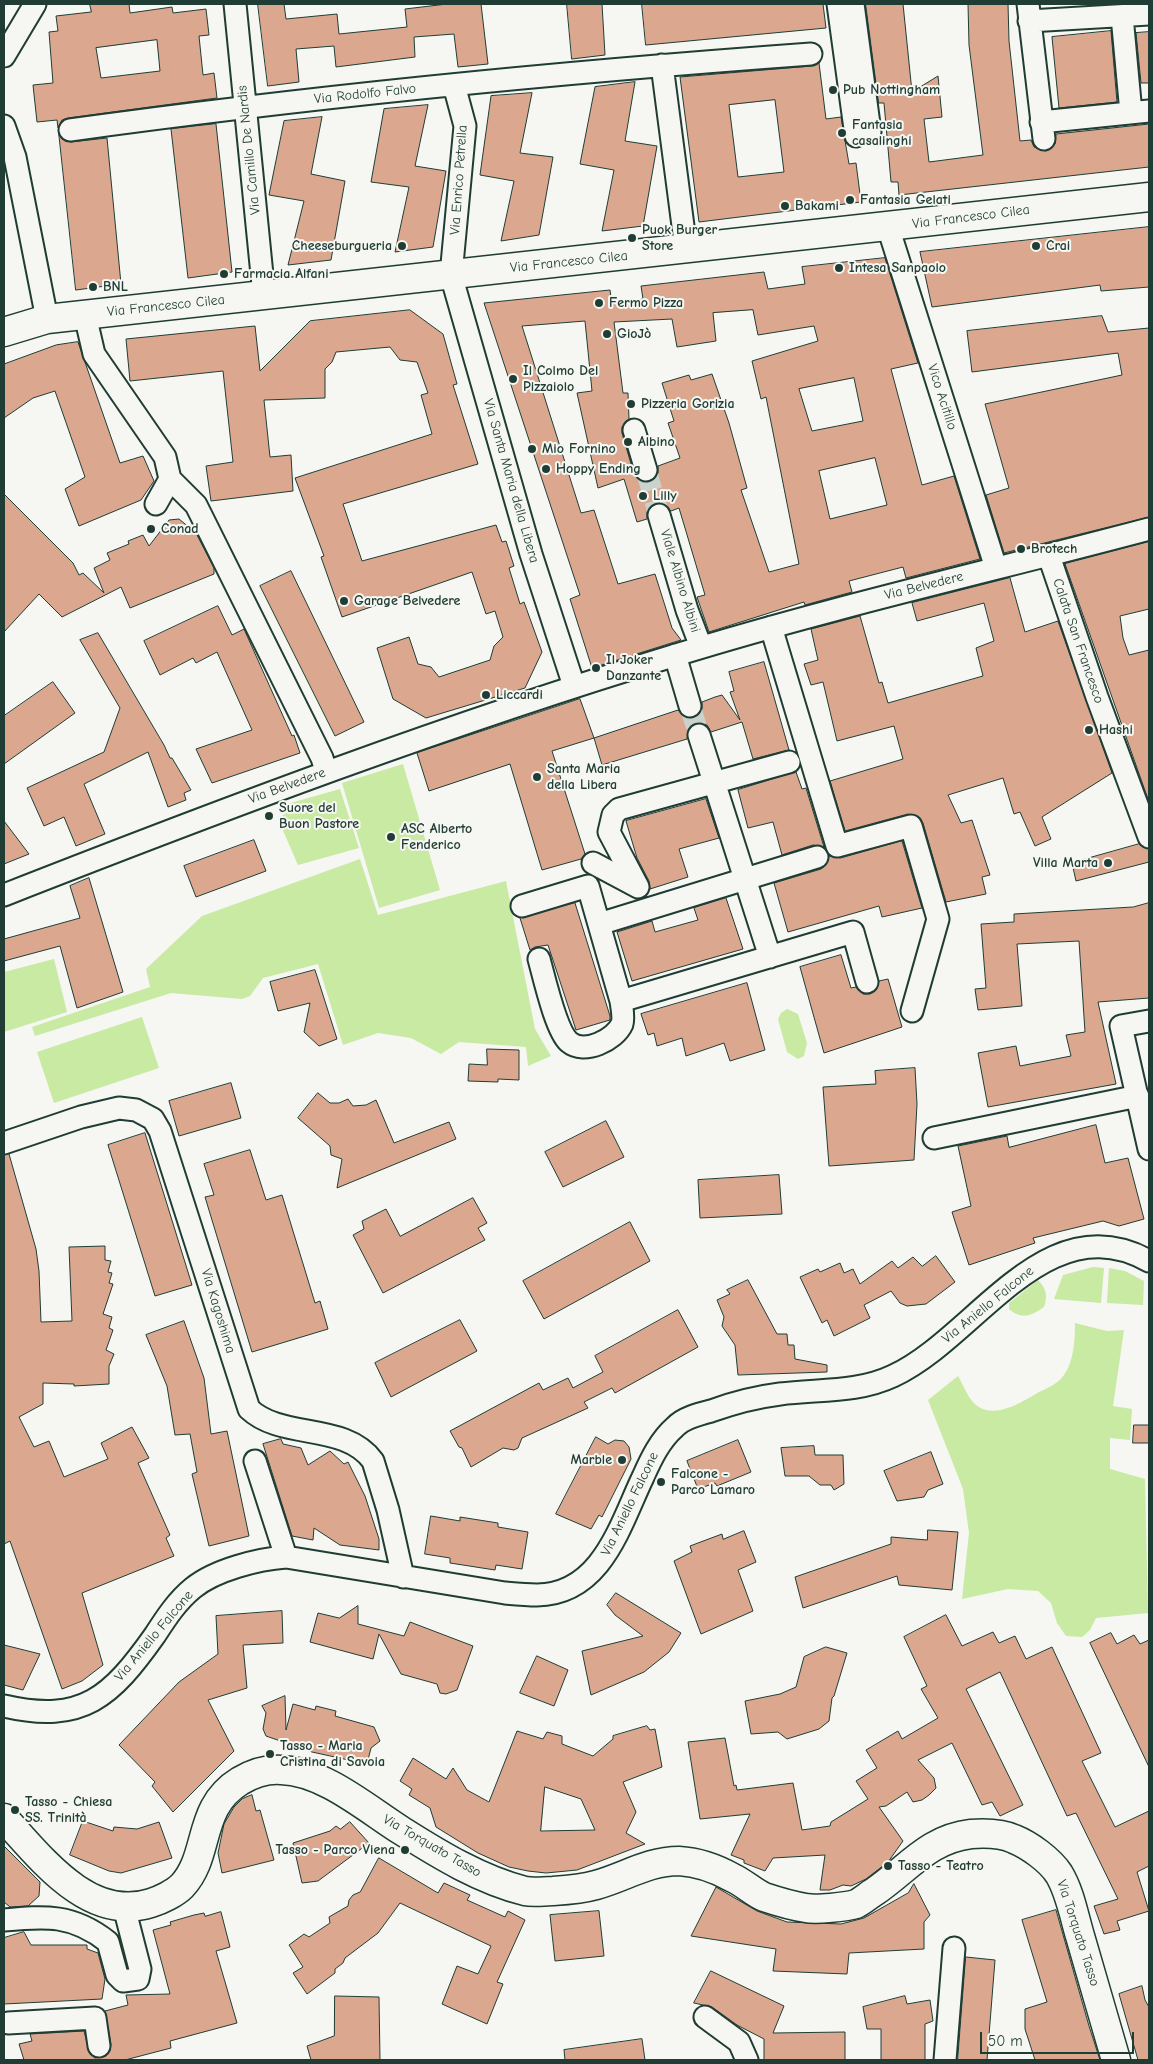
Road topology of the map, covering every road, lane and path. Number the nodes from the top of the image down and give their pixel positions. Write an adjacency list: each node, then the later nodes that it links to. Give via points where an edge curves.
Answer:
1 (35, 4): 9 (street)
2 (234, 4): 12 (street, Via Camillo De Nardis)
3 (838, 4): 4 (street, via 863,134)
4 (853, 4)
5 (1029, 12): 7 (street); 13 (street, via 1042,131)
6 (1149, 14): 7 (street)
7 (1122, 16): 13 (street)
8 (812, 54): 10 (street, Via Rodolfo Falvo)
9 (4, 56)
10 (662, 65): 11 (street, Via Rodolfo Falvo); 18 (street)
11 (454, 85): 12 (street, Via Rodolfo Falvo); 19 (street, Via Enrico Petrella, via 465,126)
12 (245, 106): 15 (street, Via Rodolfo Falvo); 20 (street, Via Camillo De Nardis)
13 (1140, 112)
14 (4, 126): 22 (street, via 15,157)
15 (70, 130)
16 (1149, 197): 17 (main road, Via Francesco Cilea)
17 (888, 227): 18 (main road, Via Francesco Cilea); 32 (street, Vico Acitillo)
18 (686, 249): 19 (main road, Via Francesco Cilea)
19 (451, 275): 20 (main road, Via Francesco Cilea); 36 (street, Via Santa Maria della Libera, via 531,554)
20 (264, 296): 21 (main road, Via Francesco Cilea)
21 (85, 315): 22 (main road, Via Francesco Cilea); 27 (street, via 94,354 165,457)
22 (47, 319): 23 (main road, Via Francesco Cilea); 24 (main road, via 30,333)
23 (4, 332)
24 (4, 346)
25 (634, 430): 26 (street)
26 (646, 470)
27 (170, 479): 28 (street); 40 (street, via 196,505)
28 (156, 504)
29 (659, 515): 34 (street, Viale Albino Albini)
30 (1149, 529): 31 (street, Via Belvedere)
31 (1049, 556): 32 (street, Via Belvedere); 42 (street, Calata San Francesco)
32 (996, 568): 33 (street, Via Belvedere)
33 (771, 627): 34 (street, Via Belvedere); 55 (street, via 837,846 911,826 938,919)
34 (701, 647): 35 (street, Via Belvedere)
35 (674, 655): 36 (street, Via Belvedere); 37 (street)
36 (574, 686): 40 (street, Via Belvedere)
37 (690, 706)
38 (699, 735): 41 (street)
39 (789, 762): 41 (street)
40 (326, 771): 47 (street, Via Belvedere)
41 (714, 782): 45 (street); 46 (street, via 619,809 613,815 609,832)
42 (1149, 837)
43 (817, 857): 45 (street)
44 (593, 863): 46 (street)
45 (744, 879): 49 (street); 51 (street)
46 (638, 887): 49 (street)
47 (4, 895)
48 (522, 906): 50 (street, via 588,886)
49 (653, 907): 50 (street)
50 (599, 924): 54 (street)
51 (770, 957): 53 (street, via 853,932); 54 (street)
52 (539, 959): 54 (street, via 562,1032 570,1043 585,1047 615,1035 623,1022)
53 (867, 982)
54 (621, 1001)
55 (912, 1011)
56 (1149, 1021): 57 (street, via 1121,1026)
57 (1138, 1096): 58 (street); 60 (street)
58 (934, 1138)
59 (4, 1143): 64 (street, Via Kagoshima, via 119,1108 136,1110 153,1119 160,1131 249,1409 269,1422 349,1442 369,1455 388,1510)
60 (1149, 1149)
61 (1149, 1261): 64 (street, Via Aniello Falcone, via 1131,1251 1110,1246 1080,1247 1034,1266 926,1355 894,1376 870,1385 779,1394 733,1403 676,1425 661,1442 610,1550 580,1584 538,1595)
62 (256, 1461): 63 (street)
63 (286, 1557): 64 (street, Via Aniello Falcone); 65 (street, Via Aniello Falcone, via 260,1560 211,1577 194,1587 119,1681 80,1708 31,1712)
64 (403, 1577)
65 (4, 1706)
66 (4, 1818): 67 (main road, Via Torquato Tasso, via 75,1890 90,1898)
67 (124, 1907): 68 (street, via 140,1969 138,1979 132,1981 123,1980 118,1975 108,1942 76,1924 42,1916); 75 (main road, Via Torquato Tasso, via 143,1906 182,1886 196,1863 217,1802 230,1787 244,1778 259,1772 279,1770 317,1778 480,1876 529,1892 597,1885 658,1862 681,1861 706,1866 734,1878 762,1896 808,1909 856,1904 940,1842 965,1835 996,1834 1014,1838 1034,1850 1058,1873 1071,1905)
68 (4, 1920)
69 (954, 1948): 74 (street)
70 (705, 2017): 73 (street, via 740,2042)
71 (8, 2024): 72 (street, via 95,2018)
72 (99, 2046)
73 (747, 2060)
74 (945, 2060)
75 (1116, 2060)

